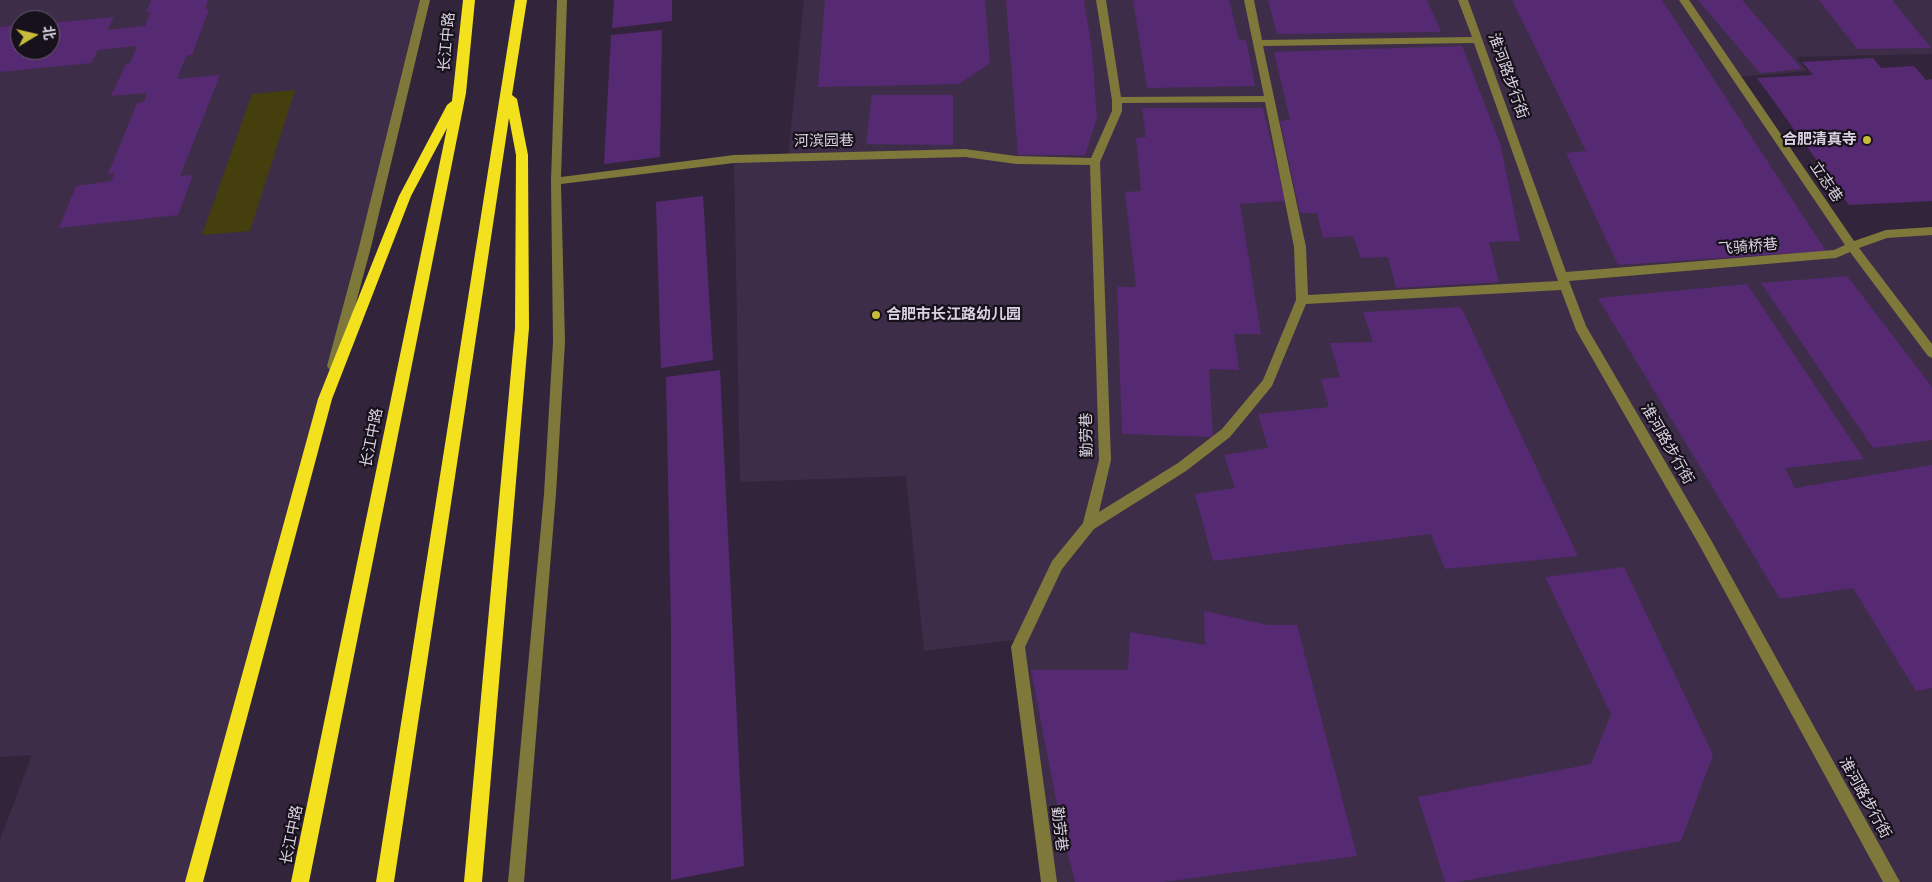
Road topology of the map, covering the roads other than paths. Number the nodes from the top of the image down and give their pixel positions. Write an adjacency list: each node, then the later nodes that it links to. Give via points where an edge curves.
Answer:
1 (426, 0): 22 (street)
2 (469, 0): 12 (highway, 长江中路)
3 (521, 0): 11 (highway)
4 (562, 0): 16 (street)
5 (1102, 0): 14 (street, 勤劳巷)
6 (1249, 0): 10 (street)
7 (1463, 0): 9 (street, 淮河路步行街)
8 (1684, 0): 18 (street, 立志巷)
9 (1478, 40): 10 (street); 19 (street, 淮河路步行街)
10 (1258, 43): 13 (street)
11 (509, 89): 26 (highway); 27 (highway, via 522,155 522,328)
12 (460, 93): 22 (highway, via 405,196); 25 (highway, 长江中路)
13 (1270, 99): 14 (street); 20 (street, via 1300,247)
14 (1117, 100): 15 (street, 勤劳巷, via 1117,112)
15 (1095, 162): 16 (street, 河滨园巷, via 1016,160 966,153 734,158); 23 (street, 勤劳巷, via 1105,460)
16 (556, 181): 28 (street, via 559,342 552,475)
17 (1932, 231): 18 (street, 飞骑桥巷, via 1886,234)
18 (1852, 246): 19 (street, 飞骑桥巷, via 1836,254); 21 (street, 立志巷)
19 (1564, 281): 20 (street, 飞骑桥巷); 30 (street, 淮河路步行街, via 1580,327 1706,544)
20 (1302, 300): 23 (street, via 1268,383 1226,433 1182,467)
21 (1932, 352)
22 (325, 399): 24 (highway)
23 (1089, 525): 29 (street, 勤劳巷, via 1057,565 1018,647)
24 (194, 882)
25 (300, 882)
26 (385, 882)
27 (473, 882)
28 (516, 882)
29 (1049, 882)
30 (1892, 882)

